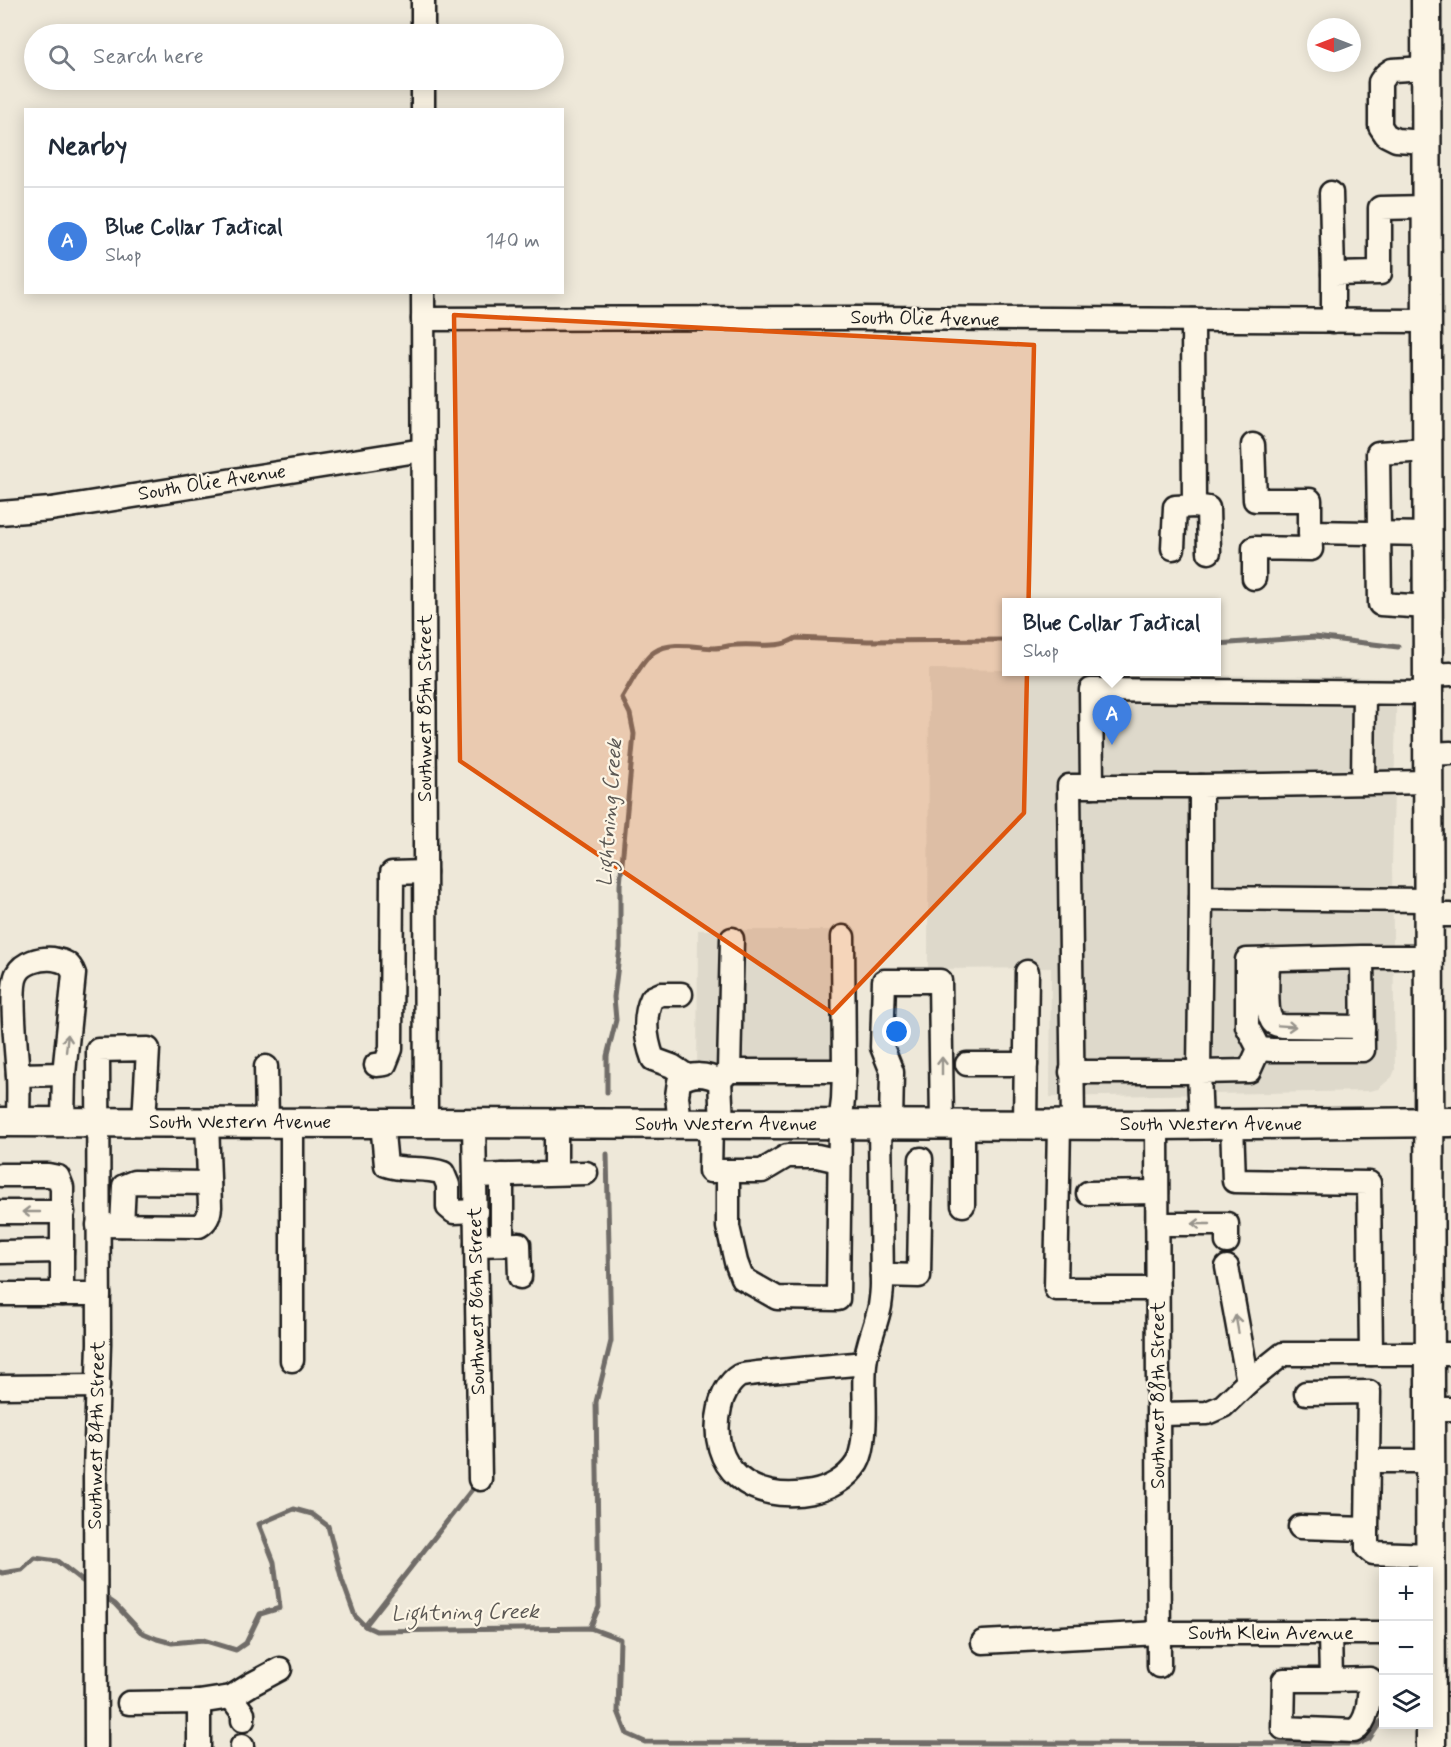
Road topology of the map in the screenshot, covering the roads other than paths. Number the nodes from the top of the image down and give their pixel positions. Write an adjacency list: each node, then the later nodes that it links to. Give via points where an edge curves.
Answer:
1 (423, 0): 3 (street)
2 (1426, 0): 4 (main road)
3 (423, 24)
4 (1426, 68): 7 (main road); 7 (street, via 1392,70 1385,75 1380,82 1380,126 1396,140)
5 (423, 90): 6 (street)
6 (423, 108)
7 (1426, 142): 9 (main road)
8 (1332, 193): 10 (street)
9 (1427, 207): 10 (street, via 1380,208 1380,273); 15 (main road)
10 (1333, 274): 14 (street)
11 (423, 294): 12 (street, Southwest 85th Street)
12 (423, 320): 13 (street, South Olie Avenue); 17 (street, Southwest 85th Street)
13 (1193, 320): 14 (street, South Olie Avenue); 19 (street)
14 (1333, 321): 15 (street, South Olie Avenue)
15 (1427, 321): 18 (main road)
16 (1253, 445): 21 (street, via 1255,500 1310,500)
17 (423, 450): 20 (street, South Olie Avenue, via 51,509); 35 (street, Southwest 85th Street)
18 (1428, 450): 22 (street, via 1378,453); 23 (main road)
19 (1194, 506): 24 (street, via 1175,507); 25 (street, via 1208,508)
20 (0, 513)
21 (1310, 532): 22 (street); 26 (street, via 1311,549 1254,548)
22 (1379, 533): 23 (street); 27 (street, via 1380,604)
23 (1428, 534): 27 (main road)
24 (1173, 548)
25 (1209, 552)
26 (1254, 578)
27 (1428, 607): 28 (main road)
28 (1436, 681): 29 (street); 30 (main road)
29 (1364, 693): 32 (street); 33 (street, via 1091,690)
30 (1440, 753): 31 (main road)
31 (1429, 782): 32 (street); 37 (main road)
32 (1363, 783): 34 (street)
33 (1092, 786): 34 (street); 52 (street, via 1069,786)
34 (1201, 786): 36 (street)
35 (425, 872): 49 (street, via 392,873 391,1049 385,1064); 66 (street, Southwest 85th Street)
36 (1201, 898): 37 (street); 53 (street)
37 (1437, 910): 41 (main road)
38 (843, 937): 51 (street)
39 (732, 939): 57 (street)
40 (1362, 957): 41 (street); 42 (street); 45 (street)
41 (1429, 957): 64 (main road)
42 (1268, 959): 45 (street, one-way to 45, via 1268,1012 1275,1025); 46 (street, via 1247,960 1247,1026)
43 (1027, 972): 48 (street)
44 (681, 994): 56 (street, via 652,998 647,1007 647,1037 653,1059)
45 (1363, 1027): 46 (street, via 1363,1050)
46 (1259, 1049): 53 (street, via 1249,1071)
47 (967, 1064): 48 (street)
48 (1026, 1064): 75 (street)
49 (376, 1065)
50 (266, 1066): 63 (street)
51 (844, 1071): 57 (street); 72 (street)
52 (1071, 1072): 53 (street); 76 (street)
53 (1199, 1072): 77 (street)
54 (64, 1074): 55 (street); 55 (street, one-way to 55, via 74,974 62,960 46,958 28,963 16,974 13,989); 59 (street)
55 (18, 1075): 58 (street)
56 (687, 1076): 57 (street); 69 (street, via 679,1082 677,1095)
57 (725, 1076): 70 (street)
58 (9, 1122): 59 (main road, South Western Avenue)
59 (63, 1122): 60 (main road, South Western Avenue)
60 (98, 1122): 61 (main road, South Western Avenue); 61 (street, Southwest 84th Street, via 98,1050 148,1049); 99 (street, Southwest 84th Street)
61 (144, 1122): 62 (main road, South Western Avenue)
62 (207, 1122): 63 (main road, South Western Avenue); 89 (street)
63 (280, 1122): 65 (main road, South Western Avenue); 115 (street)
64 (1441, 1122): 78 (main road, South Western Avenue); 114 (main road)
65 (382, 1123): 66 (main road, South Western Avenue); 95 (street, via 386,1165 443,1173 448,1185 448,1207 454,1212)
66 (426, 1123): 67 (main road, South Western Avenue)
67 (474, 1124): 68 (main road, South Western Avenue); 88 (street, Southwest 86th Street)
68 (556, 1124): 69 (main road, South Western Avenue); 84 (street)
69 (680, 1124): 70 (main road, South Western Avenue)
70 (716, 1124): 71 (main road, South Western Avenue); 83 (street, via 710,1171)
71 (787, 1124): 72 (main road, South Western Avenue); 80 (street)
72 (840, 1124): 73 (main road, South Western Avenue); 82 (street)
73 (886, 1124): 74 (main road, South Western Avenue); 74 (street, one-way to 73, via 940,981 884,981 882,1047 892,1072); 93 (street)
74 (952, 1124): 75 (main road, South Western Avenue); 92 (street)
75 (1026, 1124): 76 (main road, South Western Avenue)
76 (1066, 1124): 79 (main road, South Western Avenue); 109 (street, via 1056,1289)
77 (1202, 1124): 78 (main road, South Western Avenue); 79 (main road, South Western Avenue)
78 (1232, 1124): 113 (street, via 1234,1181 1369,1183)
79 (1157, 1125): 90 (street, Southwest 88th Street)
80 (787, 1156): 82 (street); 83 (street, via 762,1171)
81 (921, 1159): 94 (street)
82 (839, 1161): 83 (street, via 838,1299 777,1298 742,1278 728,1227)
83 (728, 1171)
84 (556, 1173): 85 (street); 87 (street)
85 (586, 1173)
86 (0, 1175): 97 (street, via 58,1177)
87 (501, 1175): 88 (street); 102 (street)
88 (475, 1176): 95 (street, Southwest 86th Street)
89 (209, 1183): 100 (street, via 209,1216 199,1226); 100 (street, via 134,1182 124,1186)
90 (1157, 1192): 91 (street); 98 (street, Southwest 88th Street)
91 (1088, 1193)
92 (963, 1205)
93 (881, 1206): 94 (street); 107 (street)
94 (920, 1206): 107 (street, via 919,1276)
95 (476, 1211): 103 (street, Southwest 86th Street)
96 (0, 1212): 97 (street, one-way to 96)
97 (63, 1212): 104 (street)
98 (1157, 1224): 101 (street, one-way to 98, via 1227,1224); 109 (street, Southwest 88th Street)
99 (98, 1225): 100 (street); 112 (street, Southwest 84th Street)
100 (122, 1225)
101 (1227, 1242)
102 (502, 1244): 103 (street); 108 (street, via 519,1244)
103 (476, 1245): 125 (street, Southwest 86th Street)
104 (62, 1251): 105 (street); 111 (street)
105 (0, 1252)
106 (1227, 1267): 117 (street, one-way to 106)
107 (882, 1275): 116 (street, via 880,1307)
108 (520, 1277)
109 (1158, 1289): 122 (street, Southwest 88th Street)
110 (0, 1294): 111 (street)
111 (62, 1294): 112 (street)
112 (99, 1294): 118 (street, Southwest 84th Street)
113 (1371, 1354): 114 (street); 117 (street, via 1283,1354)
114 (1441, 1354): 121 (main road)
115 (292, 1360)
116 (865, 1363): 116 (street, via 863,1446 857,1463 841,1480 805,1494 770,1493 755,1489 728,1466 719,1447 716,1423 721,1402 739,1376)
117 (1248, 1382): 122 (street, via 1223,1406 1207,1413)
118 (98, 1386): 119 (street); 142 (street, Southwest 84th Street)
119 (0, 1387)
120 (1306, 1394): 123 (street, via 1369,1392)
121 (1441, 1409): 124 (main road)
122 (1159, 1414): 130 (street, Southwest 88th Street)
123 (1369, 1461): 124 (street); 127 (street)
124 (1429, 1461): 128 (main road)
125 (480, 1479)
126 (1300, 1527): 127 (street)
127 (1367, 1529): 128 (street, via 1367,1548 1373,1553)
128 (1431, 1555): 129 (main road)
129 (1430, 1621)
130 (1159, 1633): 131 (street, South Klein Avenue); 133 (street, South Klein Avenue); 134 (street, Southwest 88th Street)
131 (1330, 1633): 132 (street, South Klein Avenue); 137 (street)
132 (1379, 1633)
133 (983, 1642)
134 (1159, 1666)
135 (280, 1670): 138 (street)
136 (1430, 1675): 144 (main road)
137 (1331, 1680)
138 (231, 1697): 139 (street); 141 (street, via 243,1713)
139 (199, 1702): 140 (street); 143 (street)
140 (129, 1703)
141 (243, 1720)
142 (96, 1747)
143 (199, 1747)
144 (1431, 1747)

